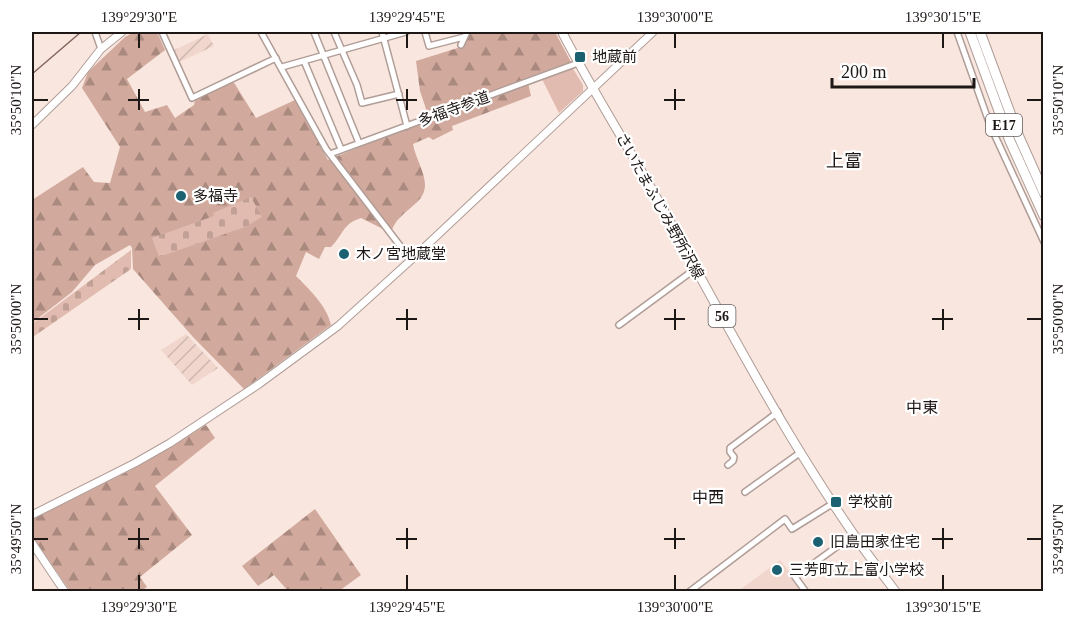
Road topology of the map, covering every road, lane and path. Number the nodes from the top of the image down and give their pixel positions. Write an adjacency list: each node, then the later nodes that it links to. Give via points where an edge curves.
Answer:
1 (94, 32): 17 (street)
2 (122, 32): 17 (street)
3 (162, 32): 20 (street, via 192,98)
4 (261, 32): 20 (street)
5 (314, 32): 19 (street)
6 (334, 32): 18 (street)
7 (406, 32): 14 (street)
8 (424, 32): 15 (street, via 429,46)
9 (562, 32): 22 (main road, さいたまふじみ野所沢線 / 56)
10 (653, 32): 24 (street)
11 (957, 32): 33 (street, via 980,98)
12 (970, 32): 32 (highway, E17, via 1010,141)
13 (980, 32): 31 (highway, E17)
14 (383, 34): 18 (street); 25 (street)
15 (466, 34): 16 (street)
16 (461, 45)
17 (101, 48): 26 (street, via 72,86)
18 (342, 50): 19 (street); 25 (street, via 362,103)
19 (324, 55): 21 (street); 28 (street)
20 (276, 58): 23 (street)
21 (304, 61): 23 (street); 29 (street)
22 (578, 63): 24 (main road, さいたまふじみ野所沢線 / 56); 27 (street, 多福寺参道)
23 (282, 68): 30 (street)
24 (593, 89): 34 (street); 35 (main road, さいたまふじみ野所沢線 / 56)
25 (399, 94): 27 (street)
26 (32, 125)
27 (407, 126): 28 (street, 多福寺参道)
28 (360, 143): 29 (street, 多福寺参道)
29 (341, 149): 30 (street, 多福寺参道)
30 (330, 154): 34 (street)
31 (1044, 193)
32 (1044, 216)
33 (1044, 242)
34 (411, 260): 42 (street, via 338,326 229,405 154,453)
35 (695, 269): 36 (street); 37 (main road, さいたまふじみ野所沢線 / 56)
36 (619, 326)
37 (778, 412): 38 (main road, さいたまふじみ野所沢線 / 56); 39 (street, via 730,448 734,457)
38 (801, 452): 40 (street); 41 (main road, さいたまふじみ野所沢線 / 56)
39 (728, 465)
40 (745, 492)
41 (832, 504): 43 (main road, さいたまふじみ野所沢線 / 56); 46 (street, via 792,529 785,519)
42 (32, 514)
43 (853, 535): 47 (street, via 795,577); 48 (main road, さいたまふじみ野所沢線 / 56)
44 (32, 543): 45 (street)
45 (65, 591)
46 (689, 591)
47 (806, 591)
48 (896, 591)

